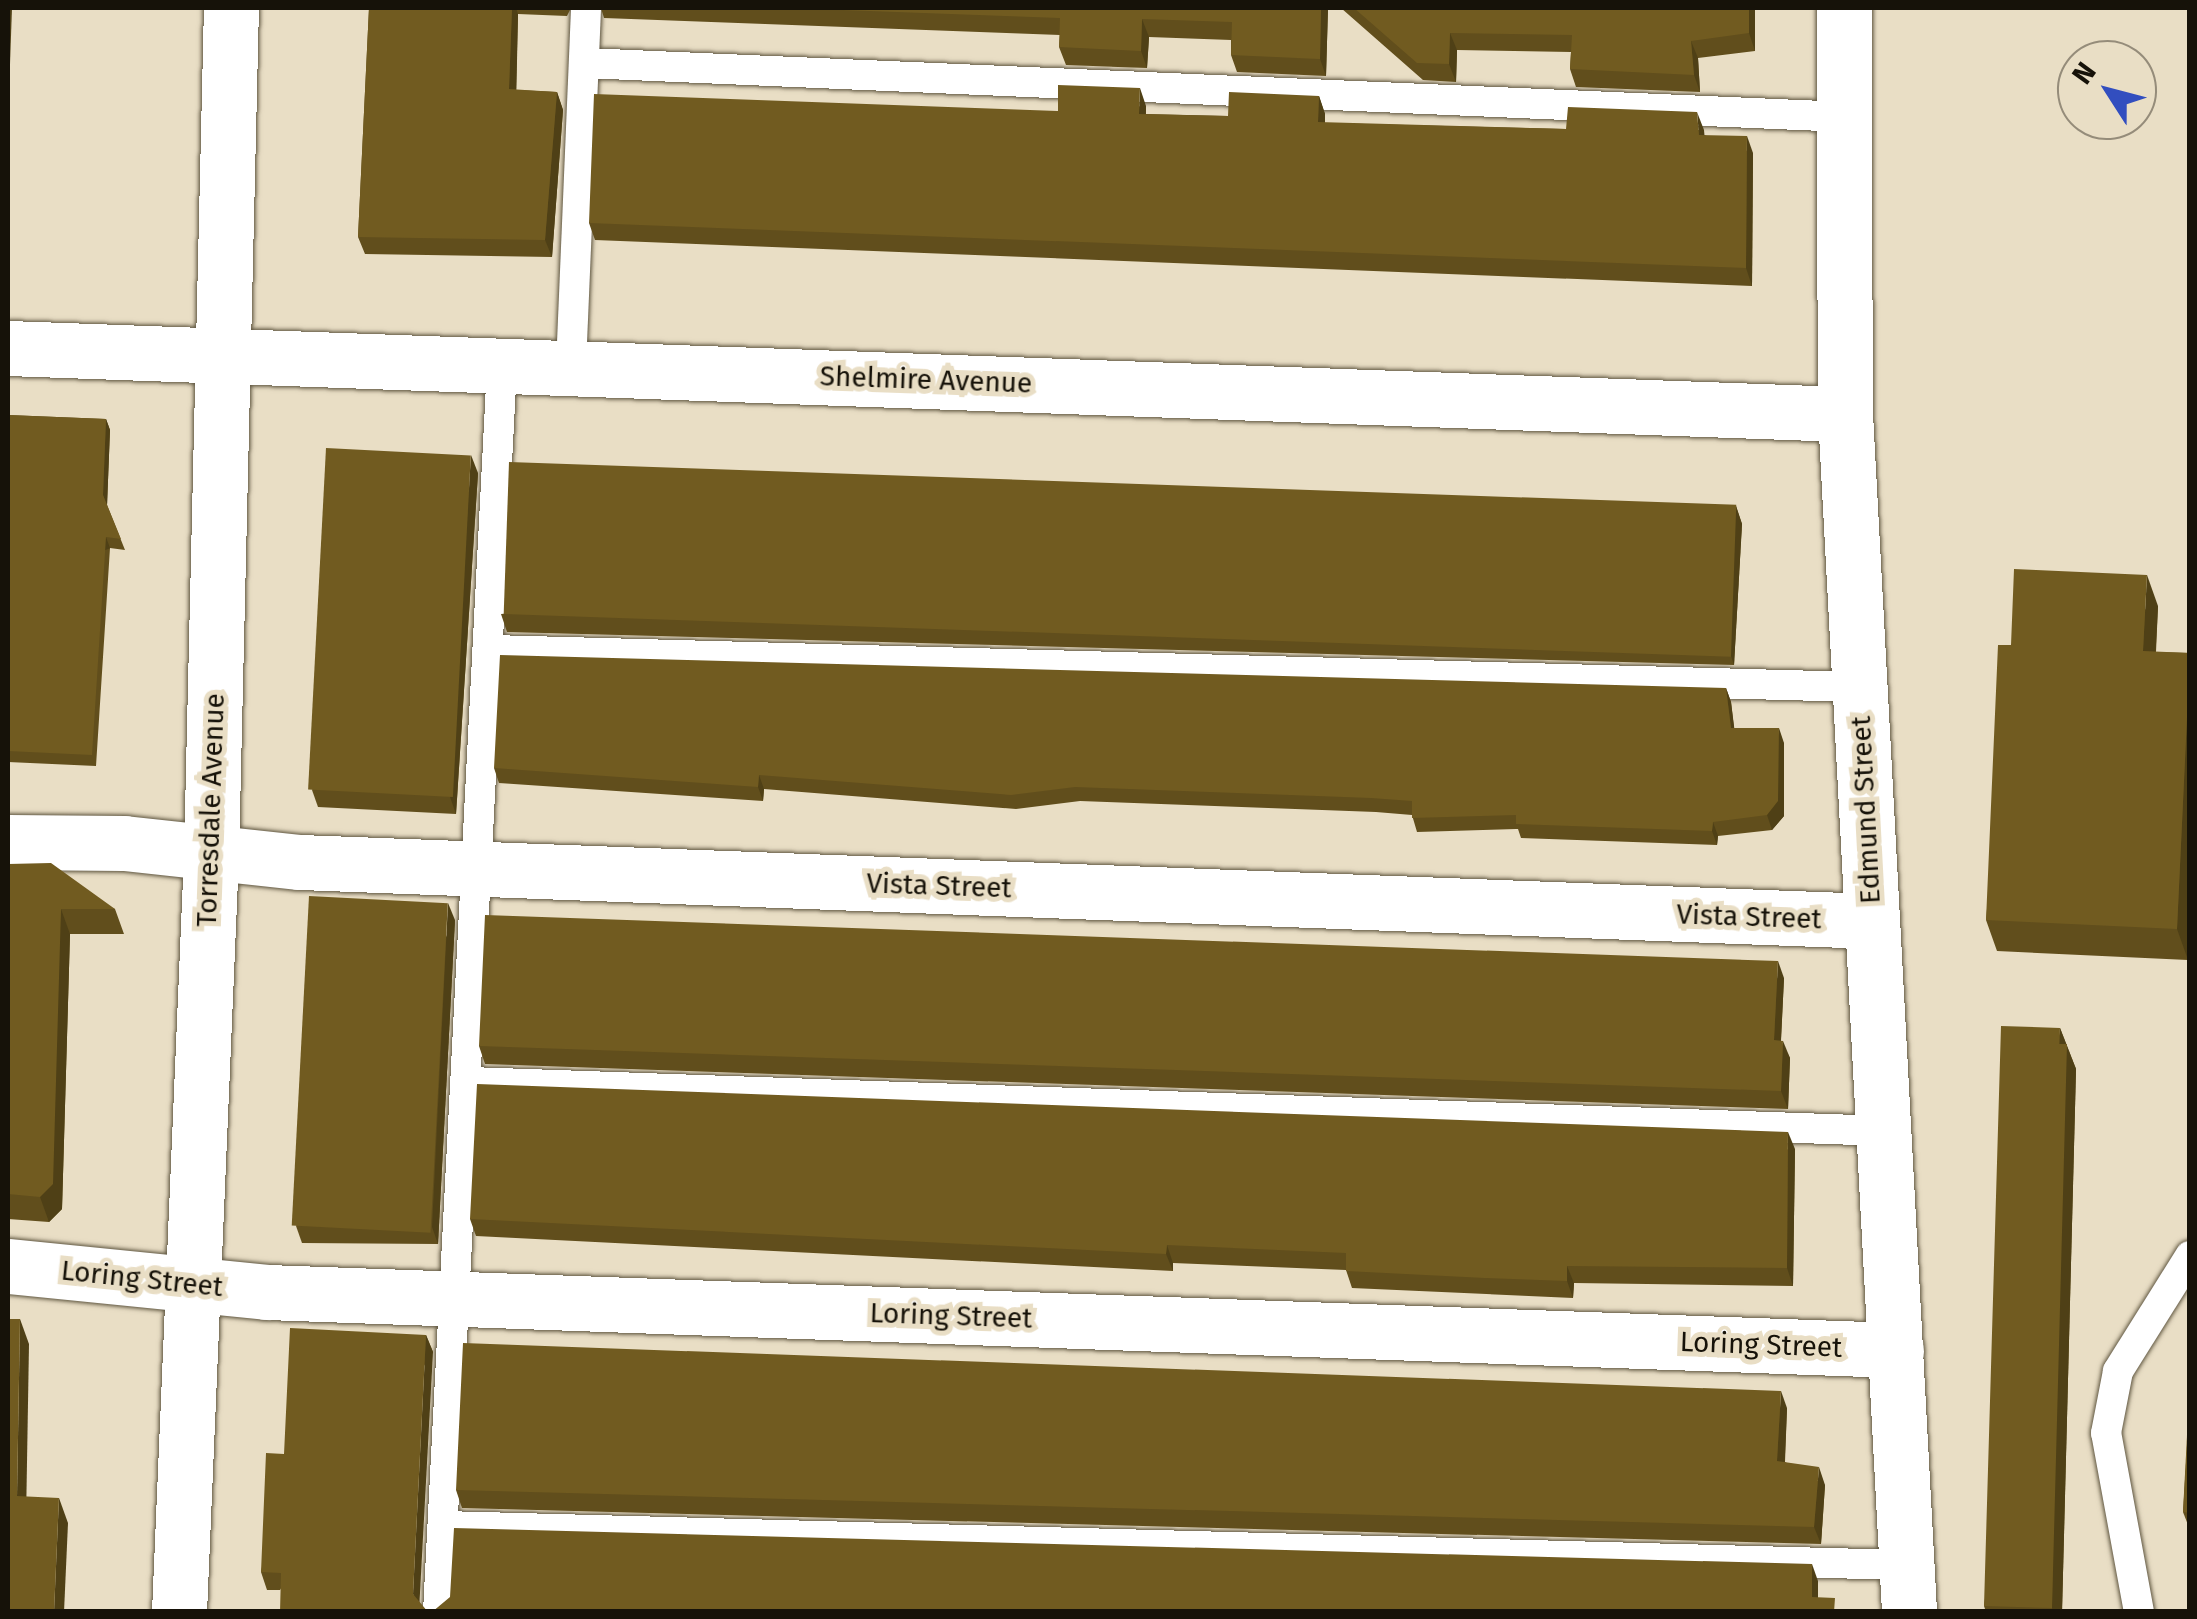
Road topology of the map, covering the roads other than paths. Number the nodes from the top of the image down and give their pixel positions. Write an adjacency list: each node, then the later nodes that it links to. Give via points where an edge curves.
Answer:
1 (231, 8): 7 (street, Torresdale Avenue)
2 (586, 8): 4 (lane)
3 (1844, 8): 5 (street, Edmund Street)
4 (584, 64): 5 (lane); 9 (lane)
5 (1844, 118): 10 (street, Edmund Street)
6 (8, 348): 7 (street, Shelmire Avenue)
7 (222, 357): 8 (street, Shelmire Avenue); 14 (street, Torresdale Avenue)
8 (502, 365): 9 (street, Shelmire Avenue); 11 (lane)
9 (570, 368): 10 (street, Shelmire Avenue)
10 (1845, 414): 12 (street, Edmund Street)
11 (491, 650): 12 (lane); 15 (lane)
12 (1860, 687): 16 (street, Edmund Street)
13 (8, 842): 14 (street, Vista Street)
14 (211, 854): 15 (street, Vista Street); 21 (street, Torresdale Avenue)
15 (482, 869): 16 (street, Vista Street); 17 (lane)
16 (1872, 922): 18 (street, Edmund Street)
17 (469, 1082): 18 (lane); 22 (lane)
18 (1885, 1131): 23 (street, Edmund Street)
19 (2190, 1256): 28 (lane, via 2118,1371 2106,1433)
20 (8, 1266): 21 (street, Loring Street)
21 (191, 1286): 22 (street, Loring Street); 26 (street, Torresdale Avenue)
22 (456, 1298): 23 (street, Loring Street); 24 (lane)
23 (1896, 1350): 25 (street, Edmund Street)
24 (443, 1526): 25 (lane); 27 (lane)
25 (1908, 1588)
26 (180, 1612)
27 (438, 1612)
28 (2138, 1612)

